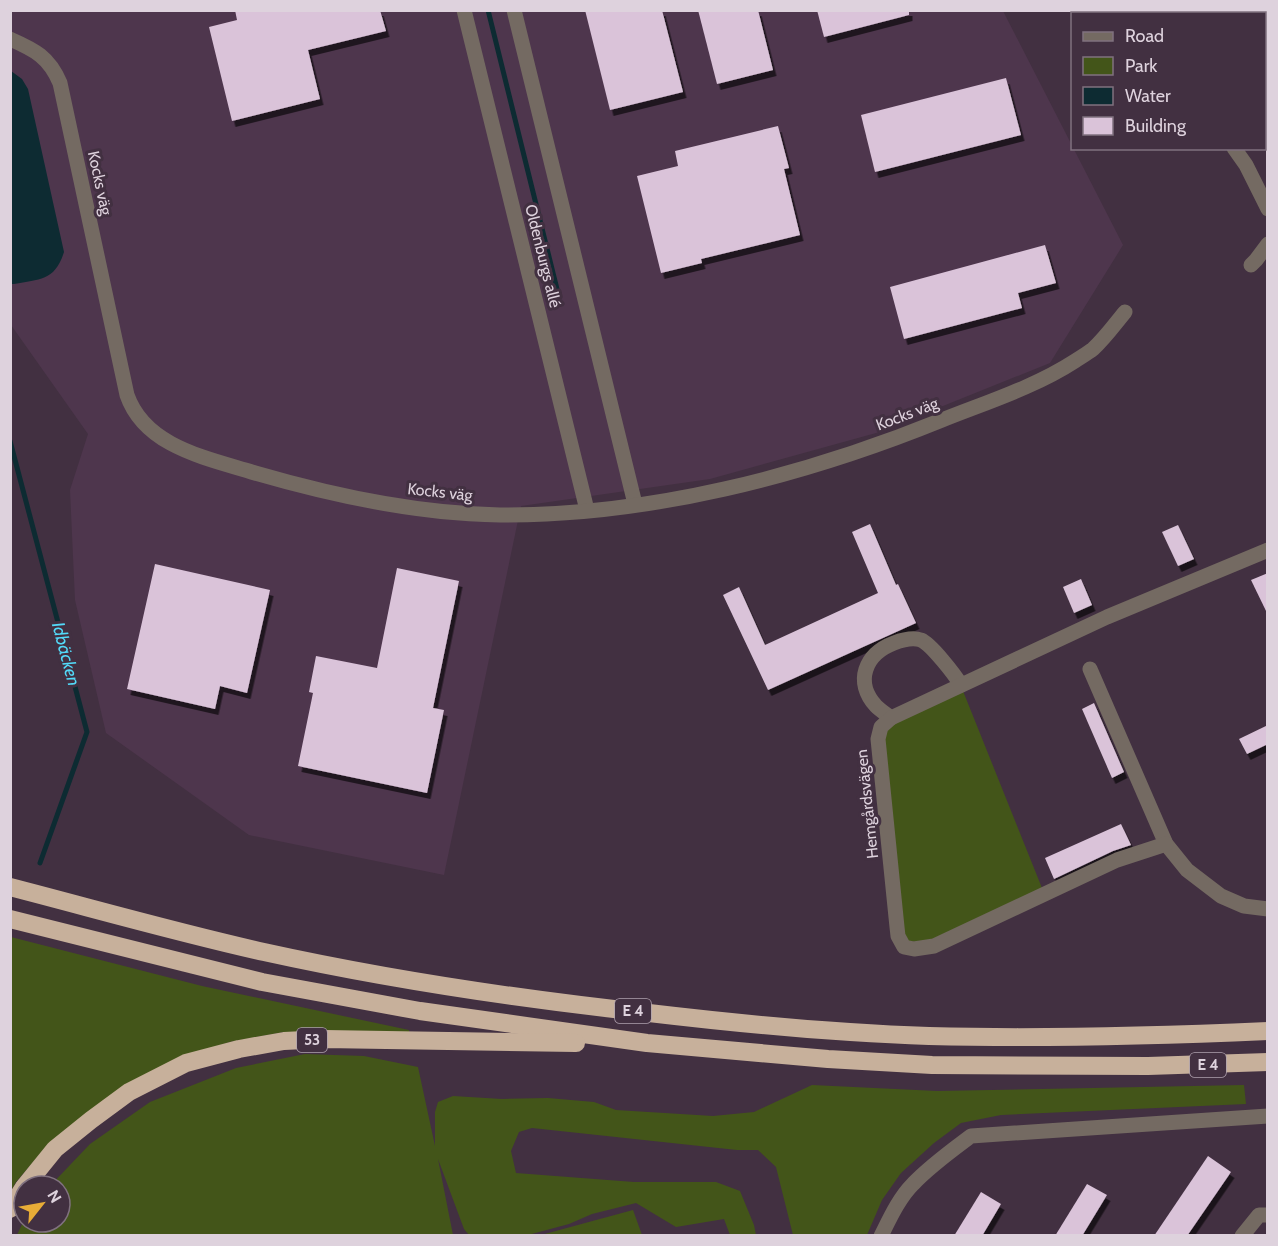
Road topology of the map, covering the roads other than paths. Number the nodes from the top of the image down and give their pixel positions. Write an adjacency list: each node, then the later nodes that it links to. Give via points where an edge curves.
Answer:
1 (464, 10): 10 (street, Oldenburgs allé)
2 (514, 10): 9 (street, Oldenburgs allé)
3 (10, 39): 10 (street, Kocks väg, via 50,62 60,83 126,395 132,410 154,434 227,464 358,500 470,514)
4 (1235, 150): 5 (street)
5 (1268, 209)
6 (1268, 244): 7 (street)
7 (1251, 265)
8 (1125, 312): 9 (street, Kocks väg, via 1092,350 1052,376 914,432 780,475)
9 (635, 504): 10 (street, Kocks väg)
10 (586, 510)
11 (1268, 550): 13 (street, via 1107,617)
12 (1090, 669): 15 (street)
13 (961, 685): 14 (street); 14 (street, via 929,645 919,639 909,638 880,649 867,664 866,685 875,705)
14 (891, 718): 15 (street, Hemgårdsvägen, via 881,727 878,740 898,936 904,947 914,950 934,946 1117,861)
15 (1166, 844): 17 (street, via 1187,870 1221,896 1244,906)
16 (10, 887): 19 (highway, E 4, via 264,952 423,982 609,1009 756,1025 928,1036 1069,1038)
17 (1268, 909)
18 (10, 919): 20 (highway, E 4, via 262,982 420,1011)
19 (1268, 1031)
20 (647, 1043): 21 (highway, E 4, via 932,1065); 23 (highway, 53, via 325,1039 239,1049 186,1063 129,1092 55,1149)
21 (1268, 1062)
22 (1268, 1116): 25 (street, via 972,1136 911,1185)
23 (34, 1174)
24 (1268, 1215): 26 (street, via 1259,1215)
25 (881, 1236)
26 (1242, 1236)

